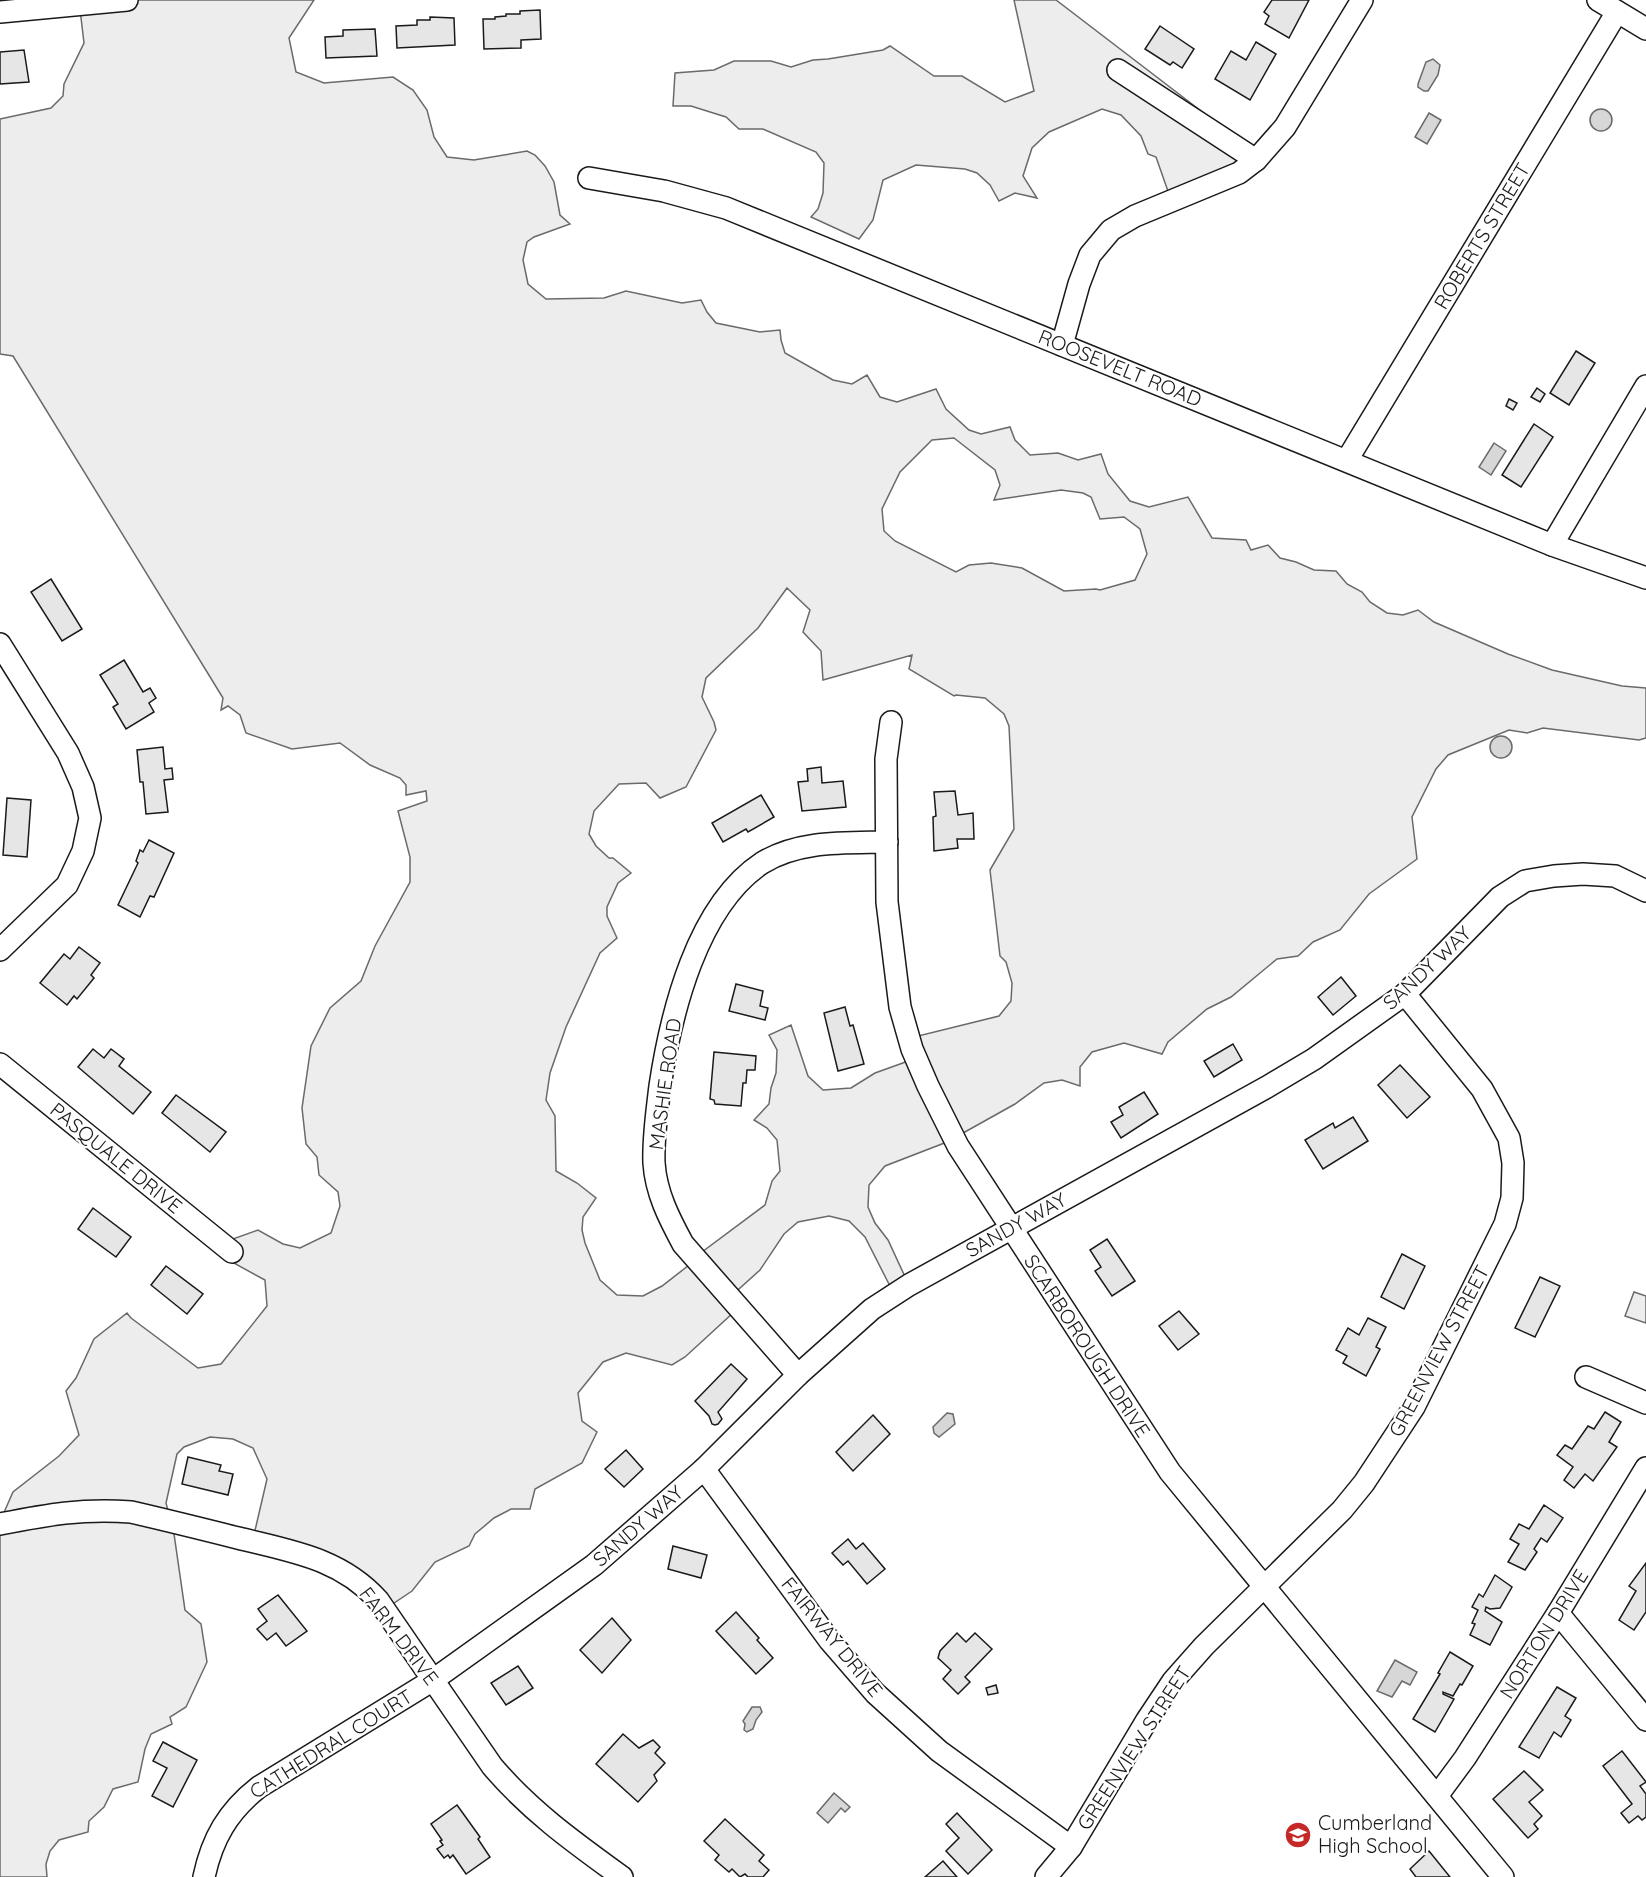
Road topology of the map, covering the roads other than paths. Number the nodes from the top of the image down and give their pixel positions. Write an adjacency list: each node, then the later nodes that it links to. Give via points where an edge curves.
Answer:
1 (127, 0): 4 (street)
2 (1362, 0): 8 (street, via 1285,127)
3 (1598, 0): 5 (street)
4 (0, 12)
5 (1617, 12): 6 (street); 12 (street, ROBERTS STREET)
6 (1646, 29)
7 (1118, 70): 8 (street)
8 (1256, 160): 10 (street, via 1239,173 1134,216 1110,230 1090,255)
9 (589, 178): 10 (street, ROOSEVELT ROAD, via 726,207)
10 (1062, 345): 12 (street, ROOSEVELT ROAD)
11 (1646, 386): 13 (street)
12 (1347, 460): 13 (street, ROOSEVELT ROAD)
13 (1552, 544): 14 (street, ROOSEVELT ROAD)
14 (1646, 578)
15 (0, 644): 19 (street, via 68,753 83,787 90,818 83,852 67,885)
16 (891, 722): 17 (street, SCARBOROUGH DRIVE, via 886,759)
17 (887, 842): 22 (street, SCARBOROUGH DRIVE, via 892,947 900,1007 912,1049 958,1146); 24 (street, MASHIE ROAD, via 804,847 750,872 710,922 681,993 666,1046 654,1129 654,1164 663,1204 683,1244)
18 (1646, 891): 20 (street, SANDY WAY, via 1615,876 1583,874 1525,881 1500,897)
19 (0, 950)
20 (1405, 994): 22 (street, SANDY WAY, via 1267,1088); 30 (street, GREENVIEW STREET, via 1497,1113 1509,1138 1512,1198 1505,1224 1414,1407 1342,1510)
21 (0, 1064): 23 (street, PASQUALE DRIVE)
22 (1011, 1228): 24 (street, SANDY WAY, via 872,1309); 30 (street, SCARBOROUGH DRIVE, via 1170,1472)
23 (232, 1252)
24 (798, 1375): 28 (street, SANDY WAY)
25 (1586, 1377): 26 (street)
26 (1646, 1403)
27 (1646, 1468): 31 (street, NORTON DRIVE)
28 (704, 1469): 32 (street, SANDY WAY, via 594,1565); 35 (street, FAIRWAY DRIVE, via 830,1641 875,1693 939,1751)
29 (0, 1524): 32 (street, FARM DRIVE, via 75,1511 131,1512 317,1559 346,1572 367,1588)
30 (1264, 1588): 34 (street, SCARBOROUGH DRIVE); 35 (street, GREENVIEW STREET, via 1173,1682)
31 (1558, 1613): 33 (street); 34 (street, NORTON DRIVE)
32 (433, 1680): 36 (street, CATHEDRAL COURT, via 242,1801 217,1837); 37 (street, FARM DRIVE, via 492,1766 521,1798)
33 (1646, 1719)
34 (1437, 1796): 39 (street, SCARBOROUGH DRIVE)
35 (1071, 1847): 38 (street, GREENVIEW STREET)
36 (204, 1877)
37 (622, 1877)
38 (1046, 1877)
39 (1503, 1877)

